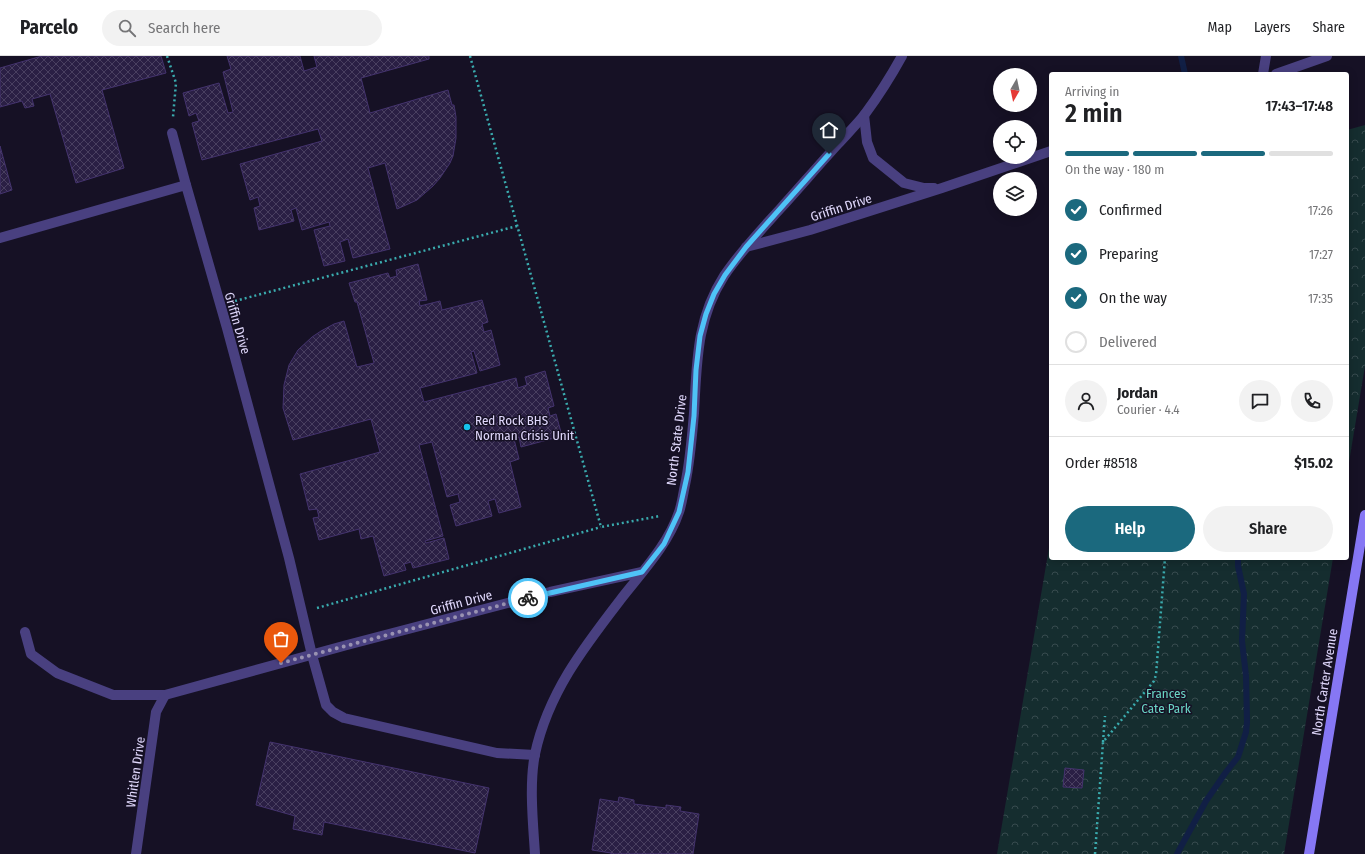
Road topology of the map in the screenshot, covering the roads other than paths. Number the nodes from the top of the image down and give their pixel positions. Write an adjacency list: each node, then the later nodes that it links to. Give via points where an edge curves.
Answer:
1 (902, 56): 6 (street, North State Drive)
2 (1266, 56): 4 (street)
3 (1327, 56): 5 (street)
4 (1263, 72)
5 (1282, 72)
6 (864, 115): 10 (street, Griffin Drive, via 867,142 873,158 904,183 924,188); 12 (street, North State Drive)
7 (172, 133): 9 (street, Griffin Drive)
8 (1049, 152): 10 (street, Griffin Drive)
9 (186, 186): 11 (street); 16 (street, Griffin Drive, via 289,558)
10 (942, 188): 12 (street, Griffin Drive, via 810,230)
11 (0, 238)
12 (746, 247): 14 (street, North State Drive, via 714,294 704,321 699,343 688,472 679,512 664,544)
13 (1365, 515): 21 (street, North Carter Avenue)
14 (642, 572): 16 (street, Griffin Drive, via 550,592); 18 (street, North State Drive, via 568,671 542,729)
15 (25, 632): 17 (street, Griffin Drive, via 31,654 57,673 113,695)
16 (312, 655): 17 (street, Griffin Drive); 18 (street, via 326,705 344,718 497,753)
17 (164, 695): 19 (street, Whitlen Drive, via 156,712)
18 (535, 755): 20 (street, North State Drive, via 532,819)
19 (136, 854)
20 (535, 854)
21 (1308, 854)

